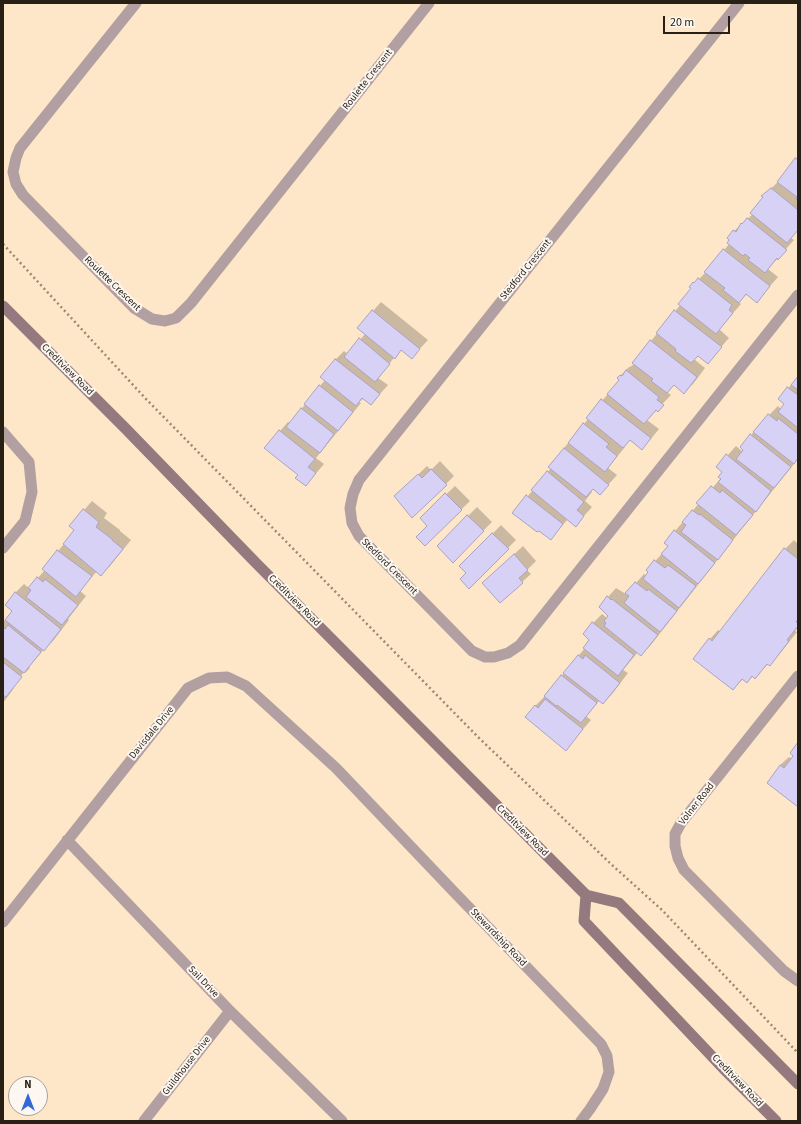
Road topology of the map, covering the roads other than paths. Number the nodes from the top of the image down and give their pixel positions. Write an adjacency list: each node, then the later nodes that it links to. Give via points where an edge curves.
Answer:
1 (136, 3): 2 (street, Roulette Crescent, via 20,148 13,172 16,184 23,195 134,308 152,319 165,321 176,318 188,307)
2 (429, 3)
3 (739, 3): 4 (street, Stedford Crescent, via 359,480 350,508 352,523 359,536 472,651 484,657 508,653 520,646)
4 (798, 295)
5 (3, 306): 11 (main road, Creditview Road)
6 (3, 432): 7 (street, via 29,462 32,492 25,521)
7 (3, 548)
8 (797, 681): 13 (street, Volner Road, via 681,823 675,834 675,846 684,870 784,971)
9 (336, 768): 10 (street, Davisdale Drive, via 246,686 227,677 209,678 188,688); 18 (street, Stewardship Road, via 601,1044 607,1056 609,1072 603,1089)
10 (67, 840): 12 (street, Davisdale Drive); 14 (street, Sail Drive)
11 (586, 895): 15 (main road, via 619,903); 19 (main road, Creditview Road, via 584,921)
12 (3, 922)
13 (798, 981)
14 (230, 1011): 16 (street, Guildhouse Drive); 17 (street, Sail Drive)
15 (798, 1084)
16 (144, 1121)
17 (342, 1121)
18 (581, 1121)
19 (776, 1121)

